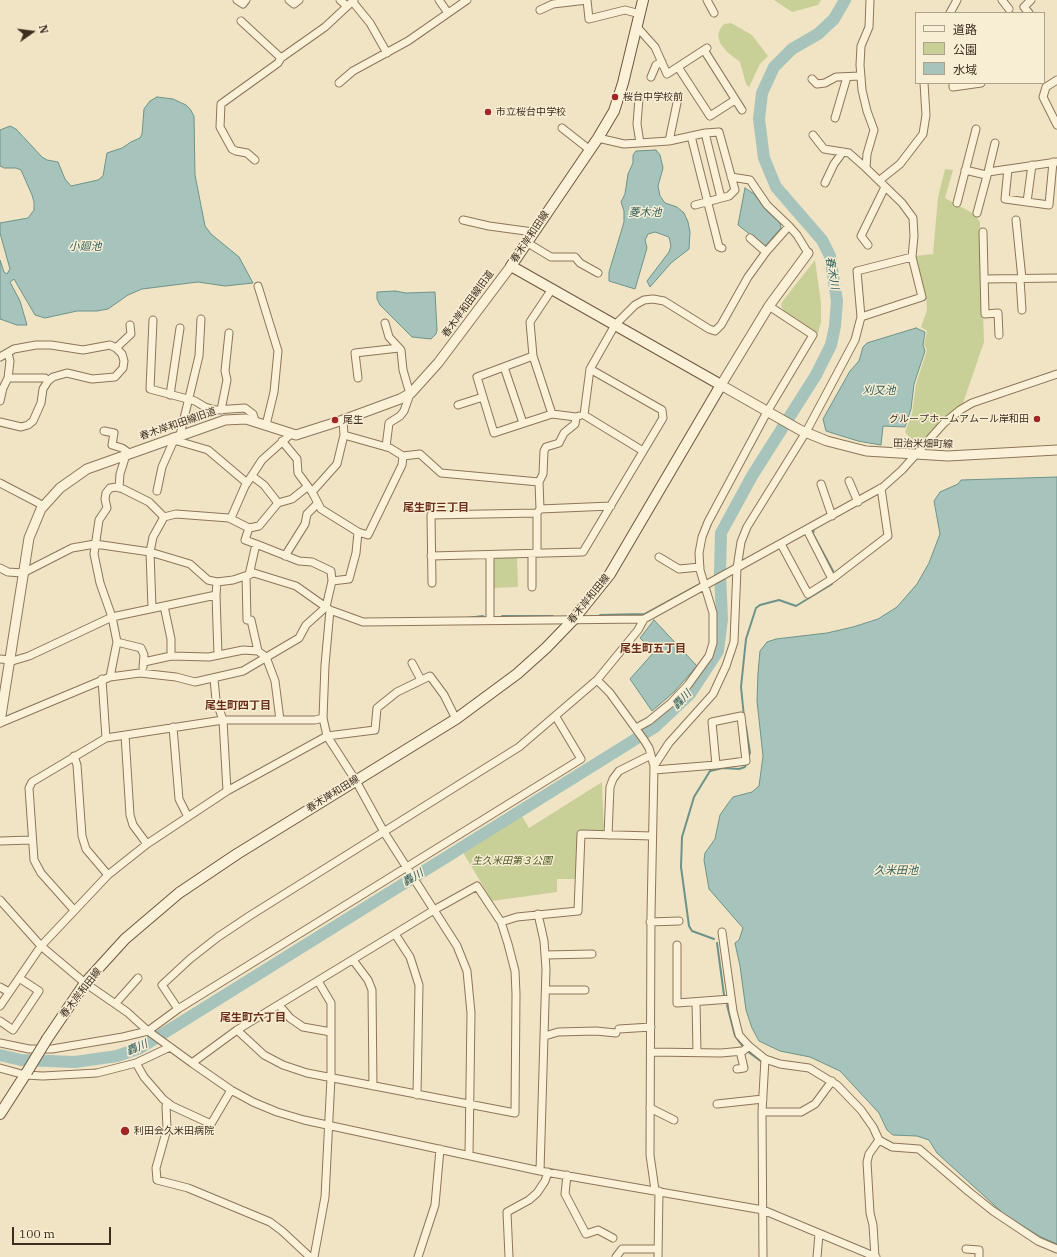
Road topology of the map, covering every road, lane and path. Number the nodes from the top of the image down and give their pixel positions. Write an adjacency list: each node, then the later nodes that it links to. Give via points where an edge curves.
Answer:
1 (237, 0): 2 (street, via 242,4)
2 (246, 0)
3 (289, 0): 4 (street, via 294,4)
4 (298, 0)
5 (340, 0): 15 (street)
6 (439, 0): 20 (street)
7 (467, 0): 20 (street)
8 (587, 0): 17 (street, via 553,4); 22 (street, via 589,19 625,10)
9 (644, 0): 22 (main road, 春木岸和田線)
10 (707, 0): 21 (street)
11 (870, 0): 29 (street, via 869,27 861,46)
12 (957, 0): 18 (street)
13 (1002, 0): 16 (street)
14 (1031, 0): 19 (street, via 1024,7)
15 (351, 2): 25 (street, via 370,23); 26 (street, via 325,27)
16 (1010, 9)
17 (540, 10)
18 (951, 12)
19 (1029, 12)
20 (448, 13): 25 (street)
21 (714, 13)
22 (640, 14): 24 (main road, 春木岸和田線)
23 (241, 21): 26 (street)
24 (637, 27): 27 (street, via 655,47); 50 (main road, 春木岸和田線, via 619,98)
25 (387, 53): 34 (street, via 353,71)
26 (281, 58): 56 (street, via 278,63 222,104 220,127 232,149 247,153)
27 (662, 62): 28 (street, via 667,74); 30 (street, via 656,65)
28 (678, 67): 41 (street, via 710,116); 41 (street, via 705,49)
29 (861, 76): 31 (street); 59 (street, via 867,111 874,130)
30 (651, 77)
31 (847, 77): 32 (street, via 836,77 825,84 817,84); 43 (street)
32 (812, 79)
33 (1057, 80): 38 (street)
34 (339, 83)
35 (924, 84): 64 (street, via 926,115 923,134 900,164)
36 (953, 84): 37 (street, via 953,87)
37 (974, 84)
38 (1045, 85): 44 (street, via 1044,102)
39 (639, 98): 52 (street, via 637,124)
40 (678, 98): 51 (street)
41 (735, 100): 42 (street)
42 (742, 110)
43 (835, 118)
44 (1057, 125)
45 (562, 128): 54 (street)
46 (976, 129): 61 (street)
47 (706, 133): 49 (street); 63 (street, via 719,132); 67 (street)
48 (813, 135): 55 (street, via 824,149)
49 (691, 136): 51 (street); 68 (street)
50 (598, 138): 52 (street, via 624,144); 54 (main road, 春木岸和田線)
51 (669, 141): 52 (street)
52 (640, 143)
53 (995, 143): 62 (street)
54 (590, 150): 76 (main road, 春木岸和田線)
55 (843, 152): 59 (street, via 849,153); 65 (street)
56 (255, 160)
57 (1055, 162): 58 (street); 69 (street, via 1049,205)
58 (1032, 165): 60 (street); 69 (street)
59 (866, 168): 64 (street)
60 (1008, 169): 62 (street); 69 (street, via 1005,199)
61 (965, 170): 62 (street); 70 (street)
62 (987, 174): 72 (street)
63 (731, 177): 67 (street, via 735,190 729,196); 75 (street, via 750,180 767,205)
64 (880, 180): 66 (street)
65 (825, 183)
66 (885, 187): 80 (street, via 873,220 861,236); 84 (street, via 914,218)
67 (721, 198): 68 (street)
68 (708, 202): 71 (street); 81 (street, via 719,246)
69 (1027, 202)
70 (957, 203)
71 (695, 205)
72 (978, 213)
73 (463, 220): 76 (street)
74 (1016, 220): 89 (street)
75 (789, 226): 82 (street); 83 (street)
76 (533, 232): 79 (main road, 春木岸和田線)
77 (983, 232): 88 (street)
78 (750, 238): 82 (street)
79 (526, 242): 85 (main road, 春木岸和田線); 86 (street, via 551,257 575,257)
80 (868, 244)
81 (722, 248)
82 (766, 252): 99 (street, via 748,277 721,325 715,330 664,301 653,299 635,305)
83 (808, 253): 92 (street)
84 (912, 257): 94 (street, via 857,272); 94 (street, via 922,297)
85 (511, 266): 91 (main road, 春木岸和田線); 115 (street, 春木岸和田線旧道, via 446,354)
86 (598, 274)
87 (1057, 278): 89 (street)
88 (984, 279): 89 (street); 102 (street, via 985,314 998,314)
89 (1021, 279): 93 (street)
90 (258, 286): 129 (street, via 278,351 274,392)
91 (552, 289): 99 (main road, 春木岸和田線); 106 (street, via 530,322)
92 (769, 306): 114 (street); 122 (street, via 813,335)
93 (1022, 310)
94 (861, 317): 131 (street, via 852,347)
95 (202, 319): 118 (street, via 199,356)
96 (153, 320): 116 (street, via 150,389)
97 (385, 322): 104 (street, via 389,337)
98 (130, 325): 103 (street, via 131,334)
99 (615, 325): 109 (street); 114 (main road, 春木岸和田線)
100 (180, 328): 116 (street)
101 (229, 333): 121 (street, via 225,371 227,380)
102 (999, 335)
103 (116, 348): 105 (street, via 110,345 83,350 36,345 24,346); 113 (street, via 124,361 123,368 115,377 92,379 67,373 57,375)
104 (399, 348): 112 (street, via 355,353); 115 (street)
105 (8, 353): 107 (street); 111 (street)
106 (533, 356): 108 (street); 123 (street)
107 (0, 357)
108 (504, 367): 117 (street, via 477,377); 128 (street)
109 (590, 369): 124 (street); 138 (street, via 662,410 662,418)
110 (1057, 374): 140 (street, via 972,403 944,423)
111 (8, 378): 113 (street, via 44,378); 119 (street)
112 (358, 378)
113 (48, 381): 126 (street, via 33,421 21,427)
114 (721, 385): 122 (street); 191 (main road, 春木岸和田線, via 610,574)
115 (410, 394): 125 (street, 春木岸和田線旧道, via 380,408); 136 (street, via 404,411 389,424)
116 (170, 395): 118 (street)
117 (483, 397): 120 (street); 128 (street, via 494,433)
118 (189, 400): 121 (street); 134 (street)
119 (0, 401)
120 (458, 404)
121 (220, 410): 127 (street, via 249,410)
122 (767, 412): 131 (street, 田治米畑町線); 173 (street, via 708,522 699,553)
123 (552, 414): 124 (street); 128 (street)
124 (580, 416): 138 (street); 144 (street, via 564,433 559,443 546,447 543,474)
125 (343, 420): 132 (street, 春木岸和田線旧道, via 299,434); 133 (street)
126 (0, 421)
127 (255, 421): 129 (street, 春木岸和田線旧道); 134 (street, 春木岸和田線旧道, via 225,420)
128 (523, 423)
129 (266, 425): 132 (street, 春木岸和田線旧道)
130 (104, 431): 139 (street, via 114,433 112,445 122,448)
131 (806, 432): 140 (street, 田治米畑町線, via 826,441 866,451); 175 (street, via 747,527)
132 (291, 434): 135 (street)
133 (344, 435): 136 (street); 150 (street, via 337,464)
134 (176, 437): 139 (street, 春木岸和田線旧道); 146 (street, via 208,450); 151 (street, via 162,467)
135 (282, 441): 142 (street, via 262,460); 150 (street, via 298,459 298,473)
136 (386, 447): 141 (street)
137 (1057, 450): 140 (street, 田治米畑町線, via 948,456)
138 (643, 451): 156 (street)
139 (128, 454): 148 (street, via 120,474); 155 (street, 春木岸和田線旧道, via 80,472 60,488)
140 (916, 455): 149 (street)
141 (403, 456): 144 (street, via 420,454 441,473); 163 (street, via 402,466 368,535)
142 (252, 476): 146 (street); 153 (street, via 264,485)
143 (849, 480): 152 (street)
144 (539, 482): 157 (street)
145 (0, 483): 155 (street)
146 (248, 483): 160 (street)
147 (821, 484): 158 (street)
148 (119, 488): 159 (street, via 149,502); 164 (street, via 110,488 106,493 107,508 99,520)
149 (881, 488): 152 (street); 178 (street, via 888,536)
150 (310, 489): 153 (street); 154 (street)
151 (157, 491)
152 (858, 502): 158 (street)
153 (278, 503): 161 (street, via 259,526)
154 (318, 503): 163 (street, via 326,513); 170 (street, via 307,514 305,524)
155 (44, 506): 176 (street, 春木岸和田線旧道, via 29,538)
156 (611, 506): 157 (street); 168 (street, via 583,552)
157 (538, 511): 168 (street); 171 (street, via 431,516)
158 (832, 516): 162 (street)
159 (164, 517): 160 (street, via 176,514); 167 (street, via 153,537)
160 (231, 518): 161 (street)
161 (249, 528): 165 (street, via 245,540)
162 (807, 530): 166 (street); 178 (street)
163 (358, 532): 179 (street, via 349,579)
164 (95, 544): 167 (street); 176 (street, via 72,548); 188 (street, via 94,554 100,583)
165 (256, 544): 170 (street); 177 (street)
166 (781, 544): 175 (street); 178 (street, via 808,594)
167 (150, 552): 180 (street, via 190,564 208,580); 186 (street)
168 (534, 554): 169 (street); 182 (street)
169 (490, 555): 171 (street); 190 (street)
170 (285, 556): 179 (street, via 312,562 331,571)
171 (431, 556): 181 (street)
172 (659, 557): 173 (street, via 680,569)
173 (700, 567): 183 (street)
174 (0, 568): 176 (street, via 8,572)
175 (736, 568): 183 (street); 221 (street, via 734,642 726,666 713,694 669,743)
176 (23, 573): 198 (street, 春木岸和田線旧道)
177 (247, 575): 180 (street); 187 (street, via 254,573 296,586); 193 (street, via 247,620 251,620)
178 (832, 579)
179 (332, 581): 187 (street)
180 (217, 582): 184 (street)
181 (432, 583)
182 (532, 586)
183 (704, 586): 189 (street); 214 (street, via 713,614 713,643 709,656 671,703)
184 (216, 595): 185 (street); 194 (street)
185 (164, 606): 186 (street); 195 (street, via 171,639)
186 (152, 608): 188 (street)
187 (328, 608): 190 (street, via 363,622); 196 (street, via 306,625 299,638); 208 (street)
188 (112, 617): 192 (street); 198 (street, via 29,656)
189 (644, 618): 191 (street); 206 (street, via 638,630)
190 (490, 620): 191 (street)
191 (573, 620): 209 (main road, 春木岸和田線, via 517,674)
192 (117, 642): 199 (street, via 141,648); 202 (street)
193 (258, 651): 194 (street, via 243,650); 196 (street)
194 (218, 655): 195 (street)
195 (171, 656): 199 (street)
196 (266, 657): 204 (street, via 243,671); 211 (street, via 275,681)
197 (0, 659): 198 (street)
198 (9, 661): 212 (street, 春木岸和田線旧道)
199 (144, 662): 201 (street)
200 (412, 663): 205 (street)
201 (142, 673): 202 (street); 204 (street, via 195,682)
202 (110, 677): 203 (street)
203 (102, 679): 212 (street); 217 (street)
204 (214, 679): 210 (street, via 216,700)
205 (421, 680): 209 (street, via 430,676 444,695); 216 (street, via 398,692 377,708 375,730)
206 (597, 680): 207 (street); 214 (street)
207 (556, 717): 225 (street, via 519,747); 231 (street, via 581,759)
208 (323, 718): 211 (street); 216 (street)
209 (456, 719): 222 (main road, 春木岸和田線)
210 (223, 720): 211 (street); 213 (street); 223 (street)
211 (280, 720)
212 (0, 723)
213 (173, 727): 215 (street); 224 (street, via 178,799)
214 (636, 728): 218 (street)
215 (125, 735): 217 (street); 230 (street, via 130,815 133,825)
216 (327, 736): 222 (street); 223 (street)
217 (106, 738): 219 (street)
218 (651, 755): 221 (street); 226 (street, via 619,771 613,779 610,787)
219 (74, 756): 228 (street, via 32,782 29,788); 232 (street, via 77,765 82,836 86,848)
220 (716, 765): 220 (street, via 746,761 741,716 712,722); 221 (street)
221 (654, 768): 227 (street)
222 (356, 781): 225 (street); 250 (main road, 春木岸和田線, via 236,854 179,893 126,939)
223 (227, 791): 224 (street)
224 (188, 817): 230 (street)
225 (384, 832): 231 (street); 260 (street, via 218,937 190,959 162,985)
226 (608, 835): 227 (street); 236 (street, via 581,834 578,911)
227 (652, 836): 239 (street)
228 (31, 840): 229 (street); 234 (street, via 34,860 40,873)
229 (0, 841)
230 (147, 844): 232 (street)
231 (408, 868): 235 (street); 260 (street)
232 (108, 875): 234 (street)
233 (0, 900): 243 (street)
234 (74, 910): 243 (street)
235 (434, 910): 238 (street, via 477,886); 241 (street); 287 (street, via 457,946 467,971 471,1013)
236 (538, 914): 238 (street); 245 (street)
237 (679, 921): 239 (street)
238 (501, 922): 287 (street, via 514,971 516,994 515,1113)
239 (650, 922): 262 (street)
240 (722, 932): 255 (street)
241 (395, 934): 246 (street); 283 (street, via 410,957 420,985)
242 (677, 945): 256 (street, via 678,1003)
243 (41, 946): 247 (street); 250 (street)
244 (592, 954): 245 (street)
245 (545, 955): 252 (street)
246 (353, 960): 249 (street); 281 (street, via 372,990)
247 (19, 978): 254 (street); 261 (street, via 39,991 13,1030)
248 (138, 978): 257 (street)
249 (318, 981): 258 (street); 265 (street, via 331,1003)
250 (85, 983): 257 (street); 278 (main road, 春木岸和田線, bridge)
251 (0, 987): 254 (street)
252 (546, 990): 253 (street); 266 (street)
253 (585, 990)
254 (9, 992): 259 (street)
255 (731, 999): 256 (street); 268 (street, via 740,1035)
256 (696, 1002): 272 (street)
257 (115, 1004): 264 (street)
258 (279, 1005): 263 (street); 265 (street, via 290,1018 303,1027)
259 (0, 1006)
260 (178, 1008): 264 (street)
261 (0, 1021)
262 (651, 1026): 266 (street, via 618,1031 558,1032); 271 (street)
263 (237, 1030): 274 (street); 279 (street, via 264,1055 283,1065)
264 (149, 1031): 267 (street, via 123,1038 52,1049 29,1049); 269 (street)
265 (331, 1032): 279 (street)
266 (545, 1036): 296 (street)
267 (0, 1043)
268 (750, 1046): 270 (street); 273 (street)
269 (170, 1047): 274 (street); 275 (street)
270 (740, 1051): 272 (street); 277 (street, via 744,1068)
271 (651, 1052): 272 (street); 288 (street)
272 (697, 1052)
273 (765, 1059): 280 (street, via 809,1068); 284 (street)
274 (192, 1063): 282 (street)
275 (136, 1064): 278 (street, via 72,1076); 285 (street, via 144,1077)
276 (0, 1068): 278 (street)
277 (737, 1069)
278 (26, 1073): 290 (main road, 春木岸和田線)
279 (331, 1078): 281 (street); 292 (street)
280 (832, 1081): 289 (street, via 815,1104 801,1112); 293 (street, via 861,1110 873,1127)
281 (373, 1086): 283 (street)
282 (232, 1090): 285 (street, via 211,1124); 292 (street, via 277,1112)
283 (417, 1095): 287 (street)
284 (763, 1099): 286 (street); 289 (street)
285 (168, 1103): 305 (street, via 167,1129 156,1168 157,1180 188,1188 270,1222)
286 (717, 1104)
287 (470, 1105): 295 (street)
288 (650, 1108): 291 (street); 298 (street, via 650,1155)
289 (762, 1112): 299 (street)
290 (0, 1114)
291 (674, 1120)
292 (330, 1125): 294 (street); 306 (street, via 325,1160 325,1197)
293 (878, 1140): 304 (street, via 892,1146 919,1149 993,1211 1038,1241); 313 (street, via 867,1162)
294 (440, 1149): 295 (street); 307 (street, via 434,1205)
295 (469, 1155): 296 (street)
296 (544, 1171): 297 (street); 308 (street, via 546,1181 537,1193 507,1212)
297 (567, 1175): 298 (street); 301 (street, via 565,1194 586,1234 598,1230)
298 (657, 1191): 299 (street); 302 (street)
299 (763, 1210): 300 (street); 311 (street)
300 (819, 1234): 312 (street); 313 (street)
301 (613, 1238)
302 (658, 1249): 309 (street, via 622,1249); 310 (street)
303 (966, 1249): 314 (street, via 979,1250)
304 (1057, 1249)
305 (310, 1257)
306 (314, 1257)
307 (418, 1257)
308 (509, 1257)
309 (616, 1257)
310 (658, 1257)
311 (763, 1257)
312 (817, 1257)
313 (874, 1257)
314 (979, 1257)

